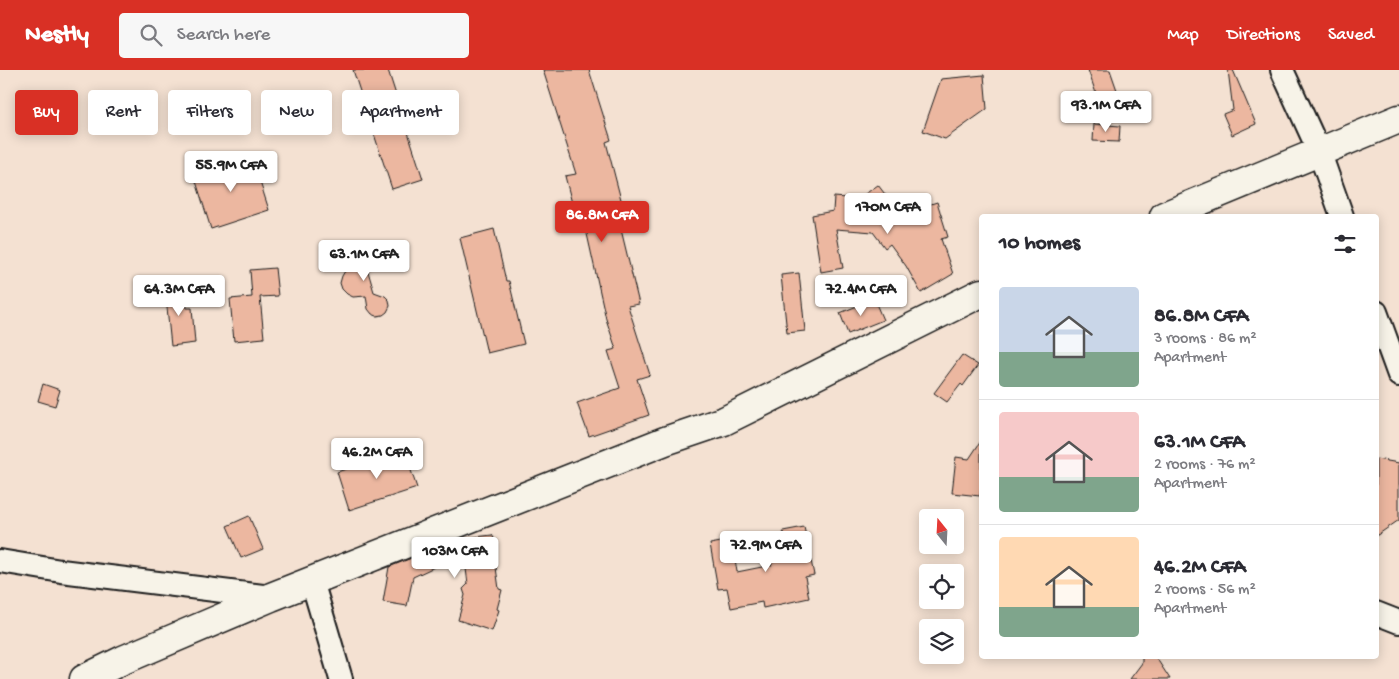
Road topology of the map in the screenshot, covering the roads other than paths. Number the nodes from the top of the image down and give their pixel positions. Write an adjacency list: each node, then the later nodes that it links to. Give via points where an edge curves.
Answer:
1 (1282, 70): 3 (street)
2 (1399, 119): 3 (main road)
3 (1319, 151): 4 (main road); 5 (street)
4 (1169, 214)
5 (1341, 214)
6 (979, 298): 10 (main road, via 724,421 665,441)
7 (1379, 320): 8 (street)
8 (1399, 375)
9 (0, 561): 11 (street)
10 (312, 581): 11 (main road); 15 (street)
11 (271, 597): 14 (main road)
12 (1379, 614): 13 (street)
13 (1399, 622)
14 (84, 679)
15 (341, 679)

